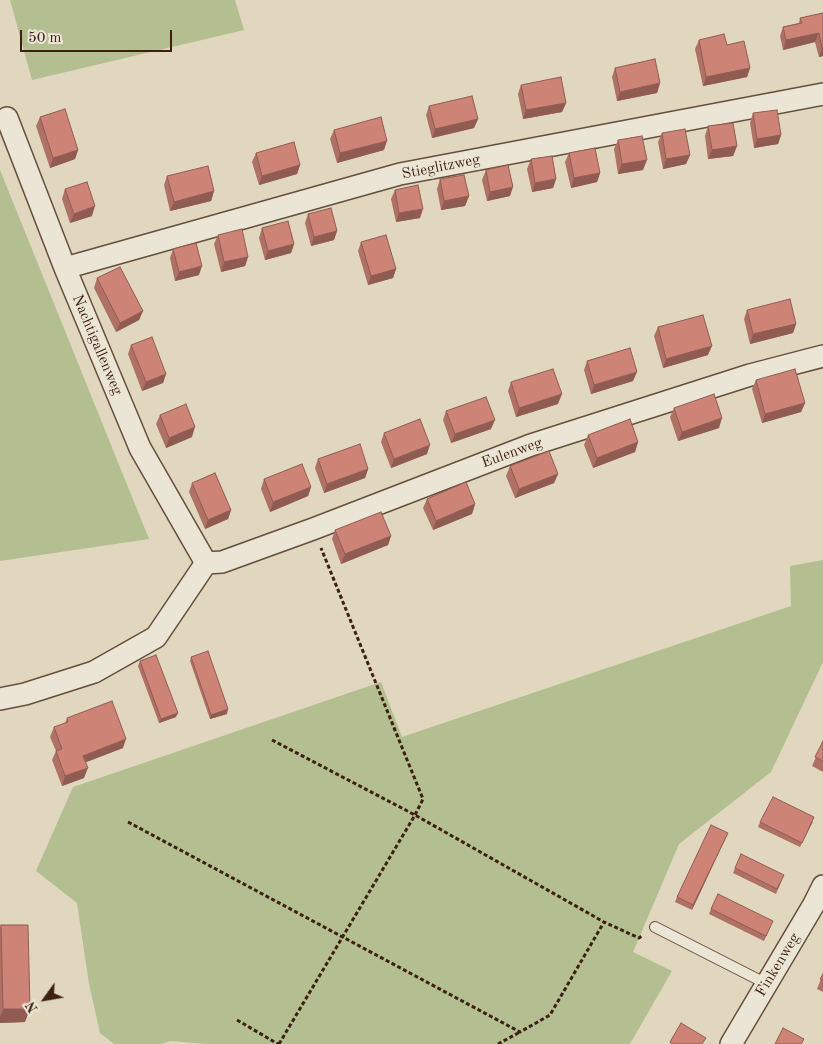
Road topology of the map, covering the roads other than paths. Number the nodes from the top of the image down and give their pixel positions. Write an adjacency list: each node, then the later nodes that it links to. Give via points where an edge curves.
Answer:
1 (823, 94): 3 (street, Stieglitzweg, via 400,174)
2 (7, 118): 3 (street, Nachtigallenweg)
3 (65, 268): 5 (street, Nachtigallenweg, via 140,448)
4 (823, 356): 5 (street, Eulenweg, via 750,375 531,445 313,529 222,562)
5 (206, 563): 6 (street, via 156,637 94,672)
6 (0, 699)
7 (823, 887): 9 (street, Finkenweg)
8 (655, 927): 9 (lane)
9 (767, 984): 10 (street, Finkenweg)
10 (731, 1044)

